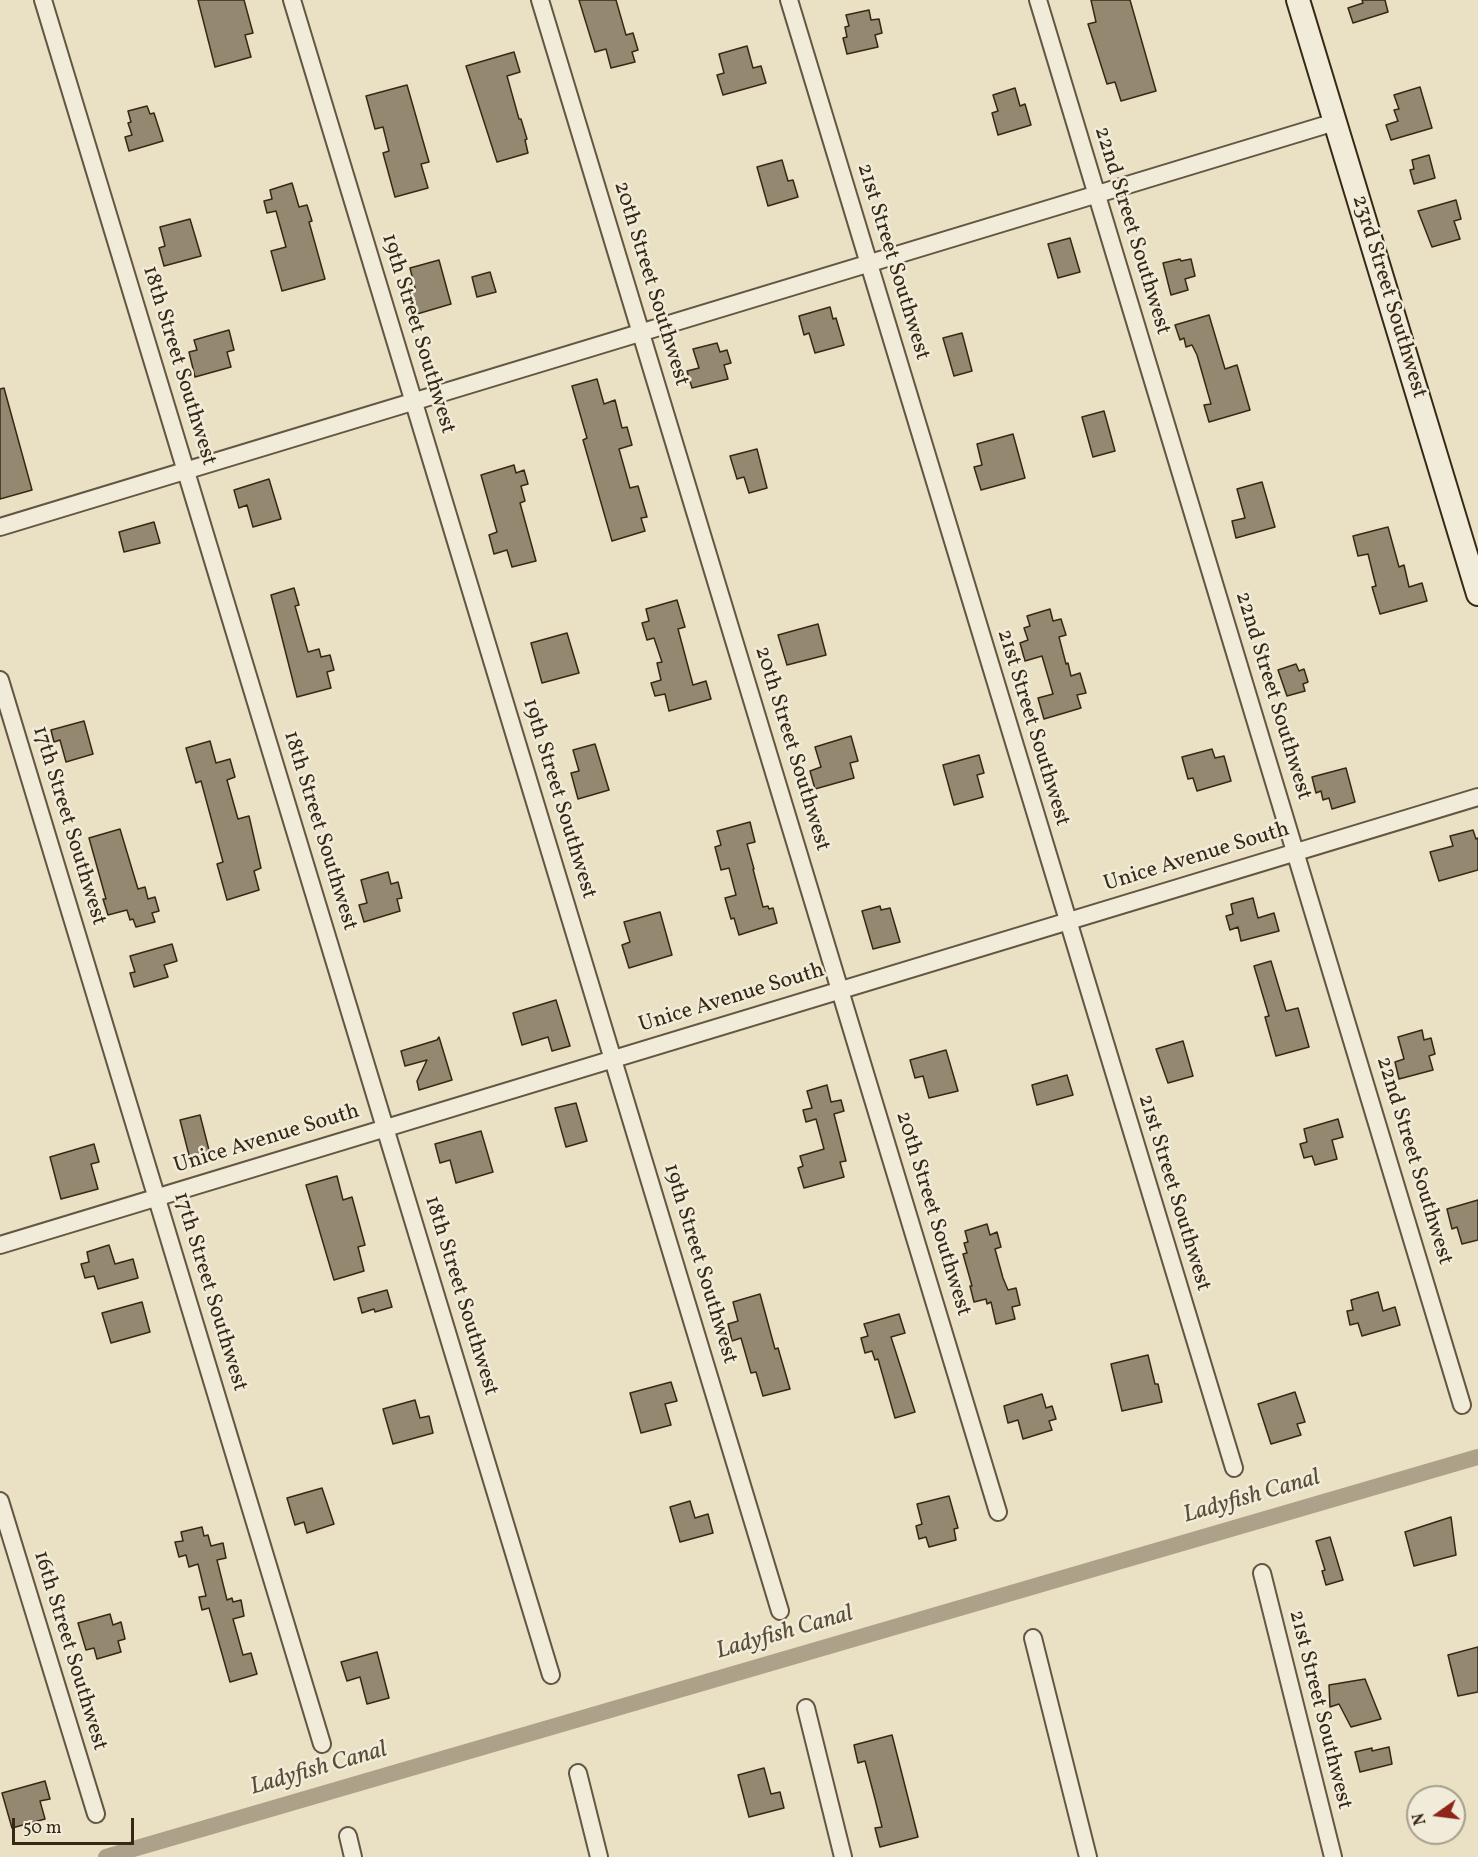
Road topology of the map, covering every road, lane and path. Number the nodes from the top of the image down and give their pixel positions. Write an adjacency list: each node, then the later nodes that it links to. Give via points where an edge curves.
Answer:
1 (43, 0): 12 (street, 18th Street Southwest)
2 (292, 0): 11 (street, 19th Street Southwest)
3 (540, 0): 10 (street, 20th Street Southwest)
4 (789, 0): 9 (street, 21st Street Southwest)
5 (1038, 0): 8 (street, 22nd Street Southwest)
6 (1298, 0): 7 (street, 23rd Street Southwest)
7 (1335, 122): 8 (street); 14 (street, 23rd Street Southwest)
8 (1097, 195): 9 (street); 17 (street, 22nd Street Southwest)
9 (870, 265): 10 (street); 18 (street, 21st Street Southwest)
10 (642, 333): 11 (street); 19 (street, 20th Street Southwest)
11 (414, 402): 12 (street); 20 (street, 19th Street Southwest)
12 (186, 471): 13 (street); 21 (street, 18th Street Southwest)
13 (0, 527)
14 (1478, 594)
15 (0, 680): 22 (street, 17th Street Southwest)
16 (1478, 797): 17 (street, Unice Avenue South)
17 (1296, 852): 18 (street, Unice Avenue South); 24 (street, 22nd Street Southwest)
18 (1067, 921): 19 (street, Unice Avenue South); 25 (street, 21st Street Southwest)
19 (841, 990): 20 (street, Unice Avenue South); 27 (street, 20th Street Southwest)
20 (613, 1059): 21 (street, Unice Avenue South); 29 (street, 19th Street Southwest)
21 (385, 1128): 22 (street, Unice Avenue South); 31 (street, 18th Street Southwest)
22 (157, 1196): 23 (street, Unice Avenue South); 33 (street, 17th Street Southwest)
23 (0, 1245)
24 (1462, 1405)
25 (1233, 1468)
26 (0, 1504): 35 (street, 16th Street Southwest)
27 (998, 1512)
28 (1262, 1573): 41 (street, 21st Street Southwest)
29 (780, 1611)
30 (1033, 1638): 40 (street)
31 (551, 1675)
32 (806, 1708): 39 (street)
33 (322, 1744)
34 (578, 1773): 38 (street)
35 (96, 1814)
36 (348, 1836): 37 (street)
37 (353, 1857)
38 (599, 1857)
39 (843, 1857)
40 (1088, 1857)
41 (1333, 1857)

